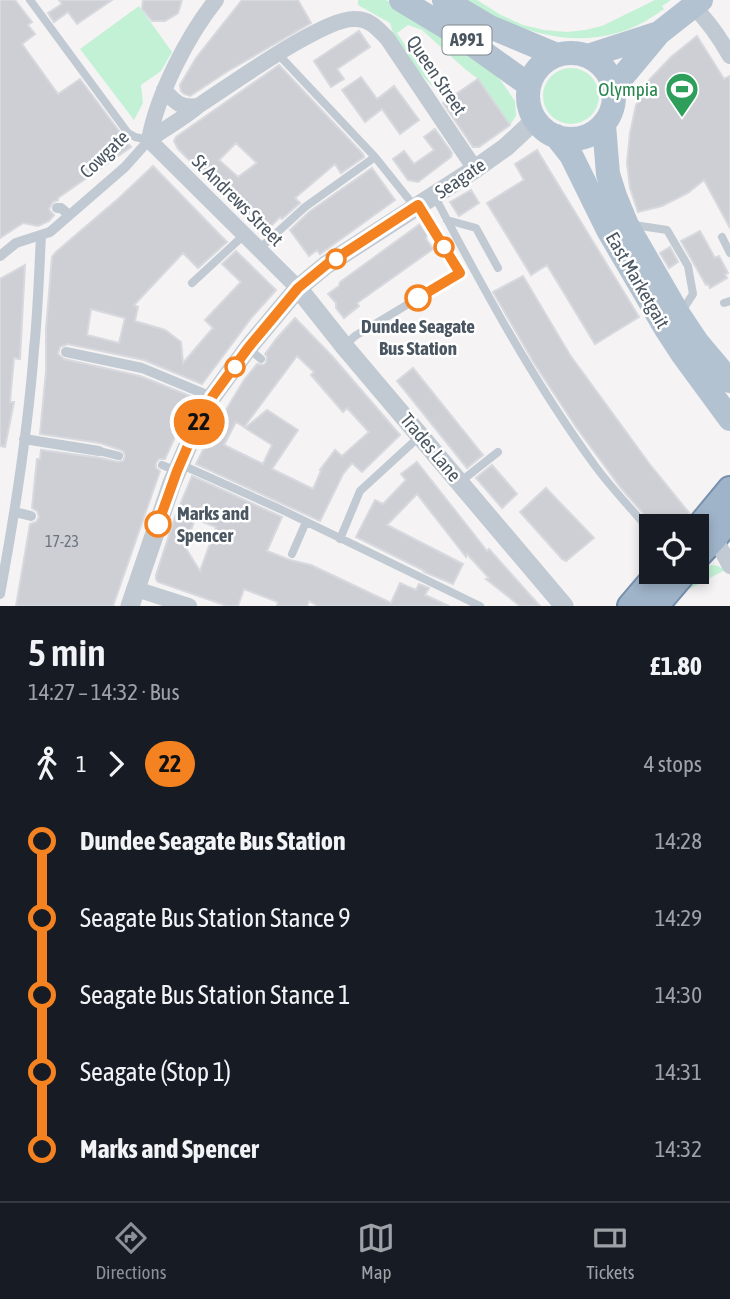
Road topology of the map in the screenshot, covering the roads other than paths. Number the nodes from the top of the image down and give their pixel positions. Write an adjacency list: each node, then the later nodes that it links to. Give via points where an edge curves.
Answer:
1 (30, 0): 18 (lane, via 128,133)
2 (401, 0): 12 (main road, A991)
3 (444, 0): 9 (main road, A991, via 490,27)
4 (212, 2): 14 (street)
5 (697, 3): 7 (main road); 11 (street)
6 (353, 19): 8 (street, Cowgate, via 341,20); 20 (street, Queen Street, via 375,25 387,38)
7 (659, 33): 10 (main road); 13 (main road)
8 (278, 54): 15 (street, Cowgate); 19 (lane)
9 (557, 55): 10 (main road); 12 (main road, via 544,62)
10 (588, 56): 13 (main road, via 600,63)
11 (730, 56)
12 (529, 85): 17 (main road, via 530,109)
13 (614, 87): 16 (main road, via 611,113)
14 (164, 90): 15 (street, via 179,105); 18 (street)
15 (198, 106): 18 (street, Cowgate)
16 (604, 125): 17 (main road, via 573,139); 38 (main road, East Marketgait, via 608,174 627,225 679,315)
17 (547, 129): 20 (street, Seagate, via 506,147); 40 (main road, East Marketgait, via 571,155 666,329)
18 (149, 140): 23 (street, Cowgate); 26 (street, St Andrews Street)
19 (375, 157): 21 (lane); 28 (lane, via 305,207)
20 (475, 169): 21 (street, Seagate)
21 (422, 203): 24 (lane); 33 (street, Seagate); 36 (lane, via 460,273)
22 (57, 208): 23 (street)
23 (69, 215): 25 (street, Cowgate, via 51,232)
24 (447, 220): 31 (lane, via 477,228); 53 (lane, via 548,398 594,465)
25 (36, 233): 30 (street, Cowgate); 35 (street)
26 (244, 235): 28 (street, St Andrews Street); 32 (lane)
27 (722, 237): 29 (lane)
28 (258, 250): 33 (street, St Andrews Street)
29 (730, 253)
30 (0, 256)
31 (498, 268)
32 (192, 284)
33 (298, 288): 36 (street, Trades Lane); 39 (street, Seagate, via 254,354)
34 (22, 331): 35 (street)
35 (36, 332): 42 (street, via 40,348)
36 (344, 346): 41 (street, Trades Lane, via 379,395)
37 (66, 352): 39 (street, via 142,368)
38 (730, 381)
39 (212, 397): 46 (street, Seagate)
40 (729, 421)
41 (419, 436): 47 (street, Trades Lane); 58 (lane, via 360,491)
42 (24, 439): 43 (street); 49 (street)
43 (99, 451): 45 (lane)
44 (498, 452): 47 (lane)
45 (119, 456)
46 (173, 467): 54 (lane, via 281,507); 64 (street, Seagate)
47 (460, 482): 67 (street, Trades Lane)
48 (730, 489): 55 (highway)
49 (15, 516): 50 (street); 52 (street); 63 (street)
50 (31, 516)
51 (730, 517): 56 (highway)
52 (0, 518)
53 (639, 518)
54 (306, 522): 58 (lane); 59 (lane)
55 (709, 528)
56 (709, 532)
57 (709, 538): 60 (street)
58 (340, 539): 66 (lane)
59 (292, 554)
60 (730, 566)
61 (648, 584): 68 (highway)
62 (675, 584): 69 (highway)
63 (0, 594)
64 (133, 598): 65 (street)
65 (190, 606)
66 (480, 606)
67 (564, 606)
68 (629, 606)
69 (656, 606)

